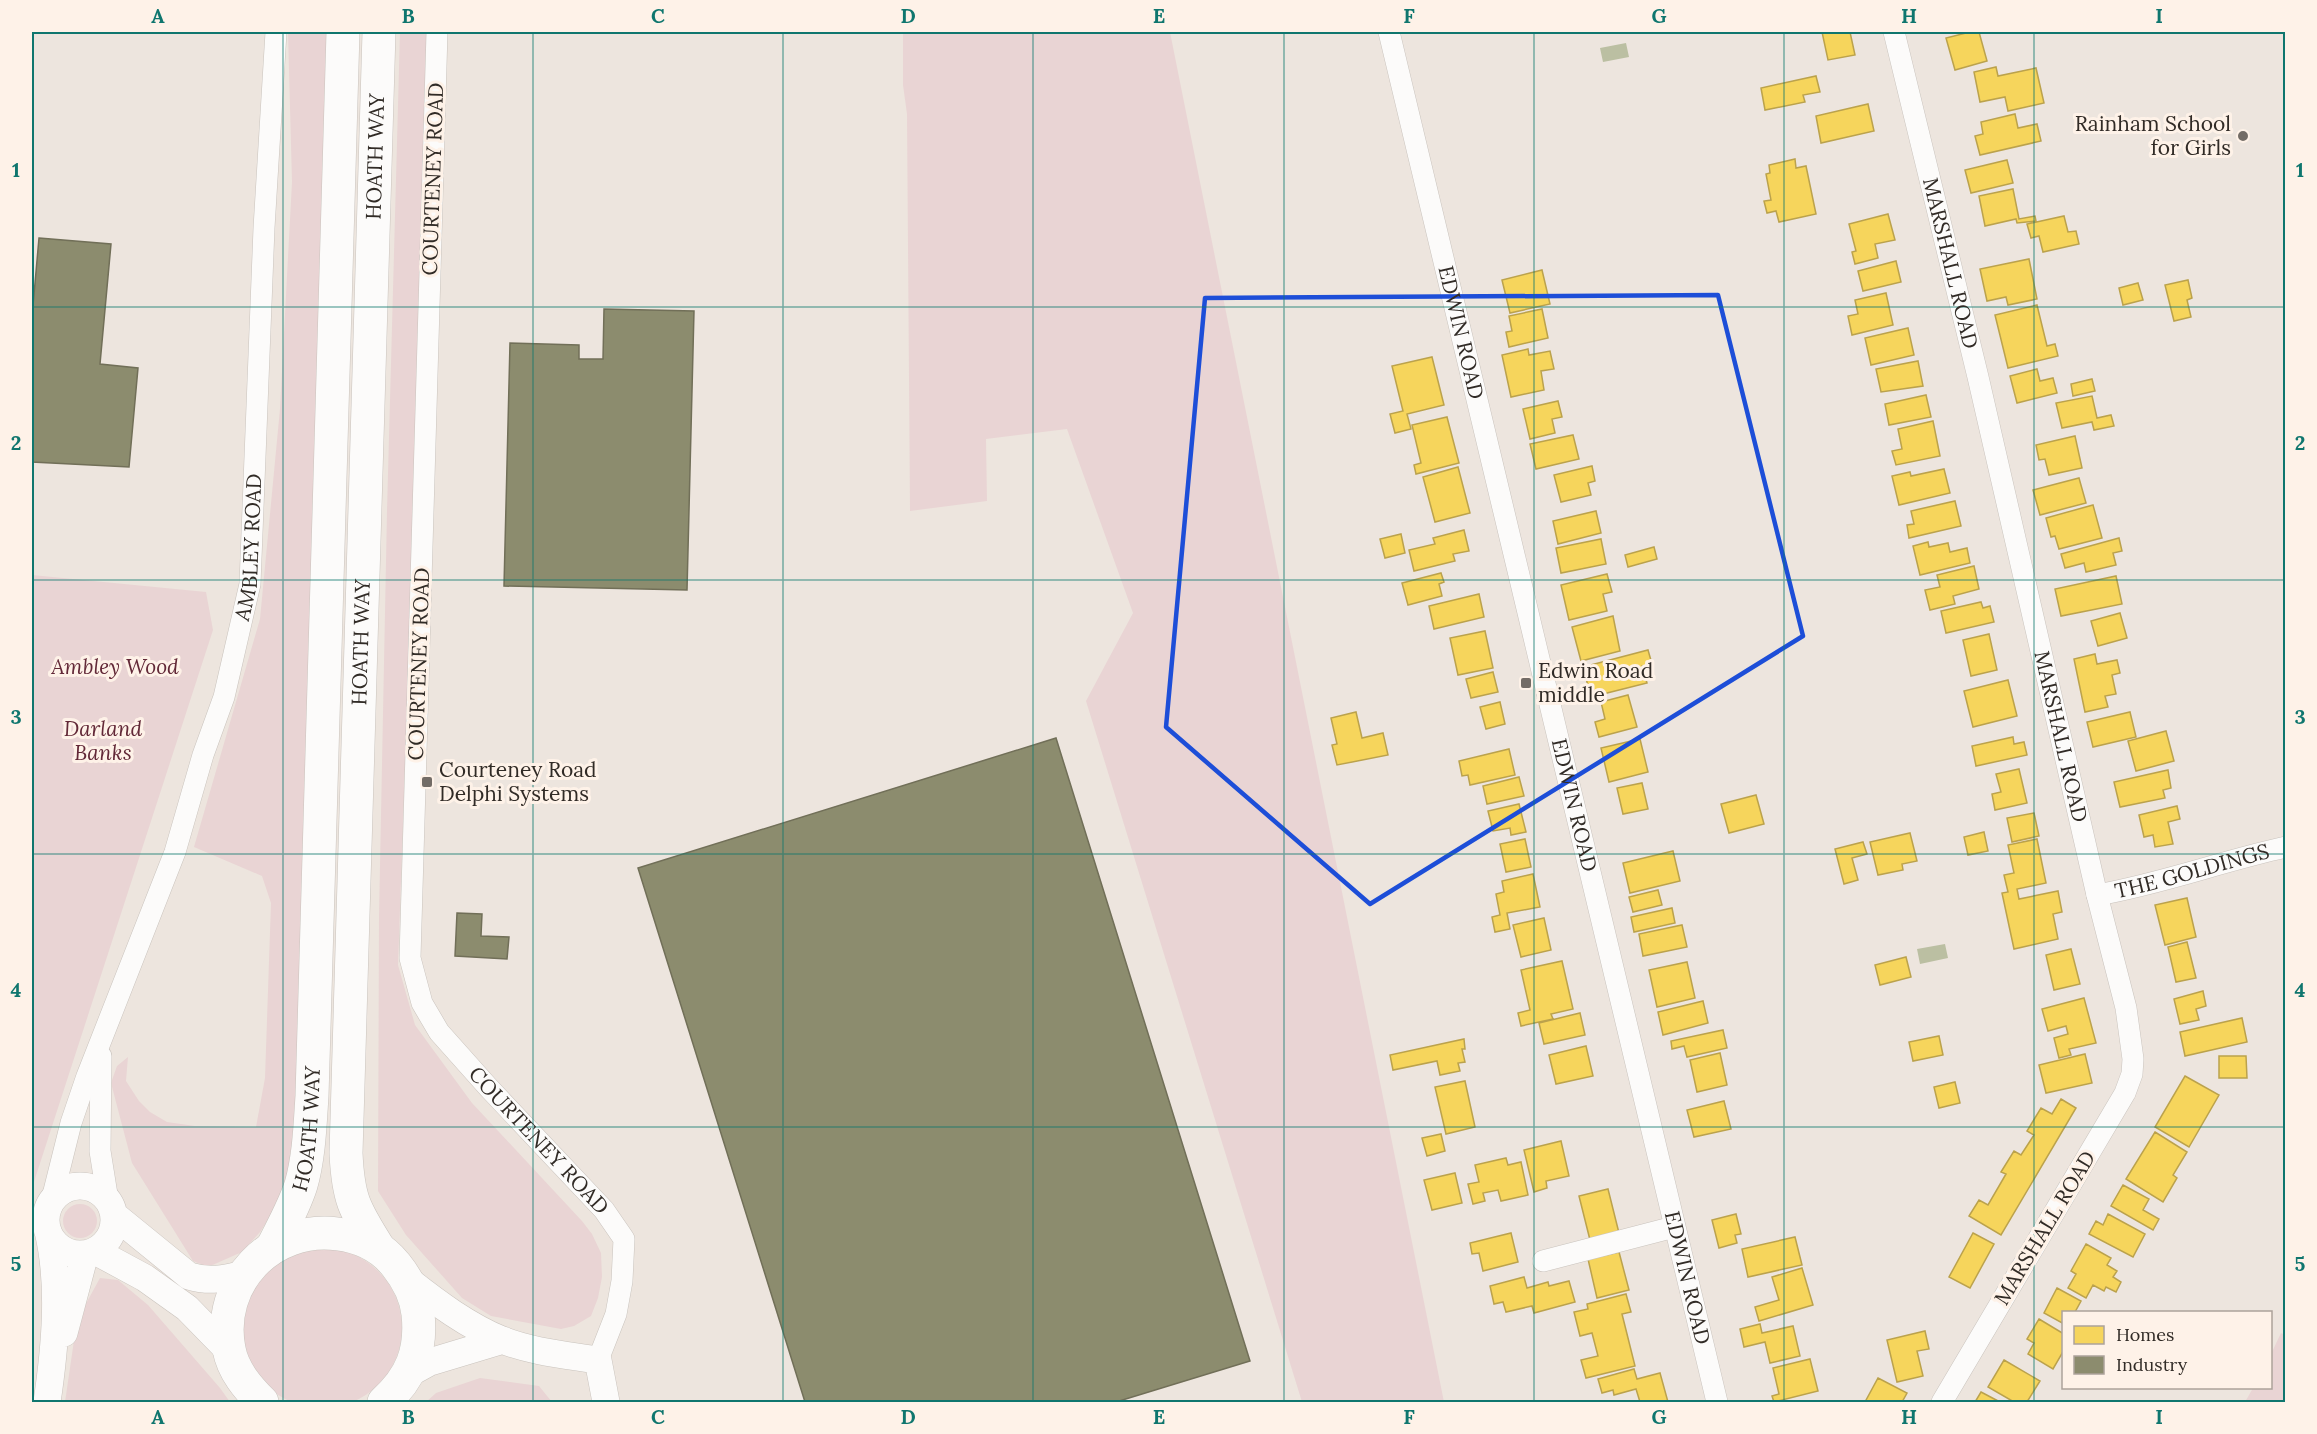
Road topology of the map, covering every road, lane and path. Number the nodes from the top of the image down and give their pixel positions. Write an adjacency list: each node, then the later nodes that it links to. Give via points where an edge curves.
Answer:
1 (276, 32): 9 (street, AMBLEY ROAD, via 250,584 224,697 174,852)
2 (344, 32): 13 (main road, HOATH WAY, via 312,1096 301,1185)
3 (379, 32): 14 (main road, HOATH WAY, via 346,1153 351,1200)
4 (437, 32): 21 (street, COURTENEY ROAD, via 410,958 422,1003 439,1032 604,1210 624,1239 616,1314)
5 (1389, 32): 12 (street, EDWIN ROAD)
6 (1894, 32): 8 (street, MARSHALL ROAD)
7 (2286, 847): 8 (street, THE GOLDINGS)
8 (2097, 895): 28 (street, MARSHALL ROAD, via 2126,1008 2133,1044 2132,1074 2125,1093)
9 (101, 1037): 10 (street, via 100,1151); 11 (street, AMBLEY ROAD, via 71,1123)
10 (111, 1208): 11 (street, via 98,1191 74,1187 64,1191); 15 (street, via 113,1229 105,1244); 17 (street, via 189,1276 220,1280)
11 (49, 1214): 15 (street, via 52,1240 62,1250); 23 (street, via 56,1285)
12 (1674, 1227): 16 (street); 27 (street, EDWIN ROAD)
13 (273, 1246): 14 (main road, via 297,1236 327,1232 353,1236); 17 (main road)
14 (378, 1247): 18 (main road, HOATH WAY)
15 (90, 1252): 20 (street, via 145,1278 187,1308); 23 (street)
16 (1543, 1261)
17 (244, 1274): 20 (main road, via 229,1312)
18 (408, 1280): 19 (street, via 436,1302); 22 (main road, via 419,1321)
19 (503, 1340): 21 (street); 22 (street, via 430,1362)
20 (229, 1351): 24 (main road, via 247,1386)
21 (598, 1360): 26 (street)
22 (410, 1373): 25 (main road)
23 (48, 1392)
24 (262, 1402)
25 (384, 1402)
26 (606, 1402)
27 (1717, 1402)
28 (1942, 1402)

